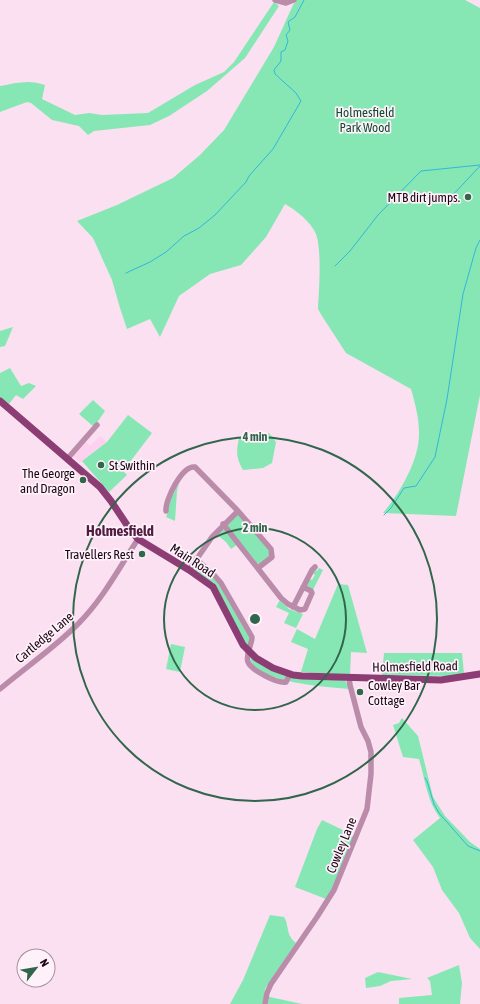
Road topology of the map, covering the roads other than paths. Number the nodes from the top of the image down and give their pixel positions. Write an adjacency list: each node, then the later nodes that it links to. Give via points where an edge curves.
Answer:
1 (275, 0): 2 (street, via 286,3)
2 (294, 0)
3 (0, 401): 5 (main road, Main Road)
4 (98, 425): 5 (street)
5 (68, 458): 9 (main road, Main Road, via 105,493 128,528)
6 (238, 511): 7 (street, via 193,467 187,469 176,484 167,501); 8 (street); 12 (street, via 272,552 272,557)
7 (166, 512)
8 (223, 524): 10 (street); 12 (street)
9 (138, 538): 13 (main road, Main Road); 20 (street, Cartledge Lane, via 102,595 79,623)
10 (196, 559): 13 (street); 16 (street, via 214,575 252,638)
11 (315, 567): 14 (street)
12 (258, 568): 15 (street, via 281,598)
13 (189, 570): 16 (main road, Main Road, via 213,587)
14 (303, 587): 15 (street); 15 (street, via 312,593 307,606 303,610)
15 (293, 607)
16 (248, 652): 17 (main road, Main Road, via 272,668); 17 (street, Main Road, via 249,664 268,677 284,683)
17 (290, 674): 19 (main road, Main Road)
18 (480, 674): 19 (main road, Holmesfield Road, via 441,680)
19 (349, 678): 21 (street, Cowley Lane, via 361,727 371,752 367,808 334,890 272,984)
20 (0, 689)
21 (265, 1004)

